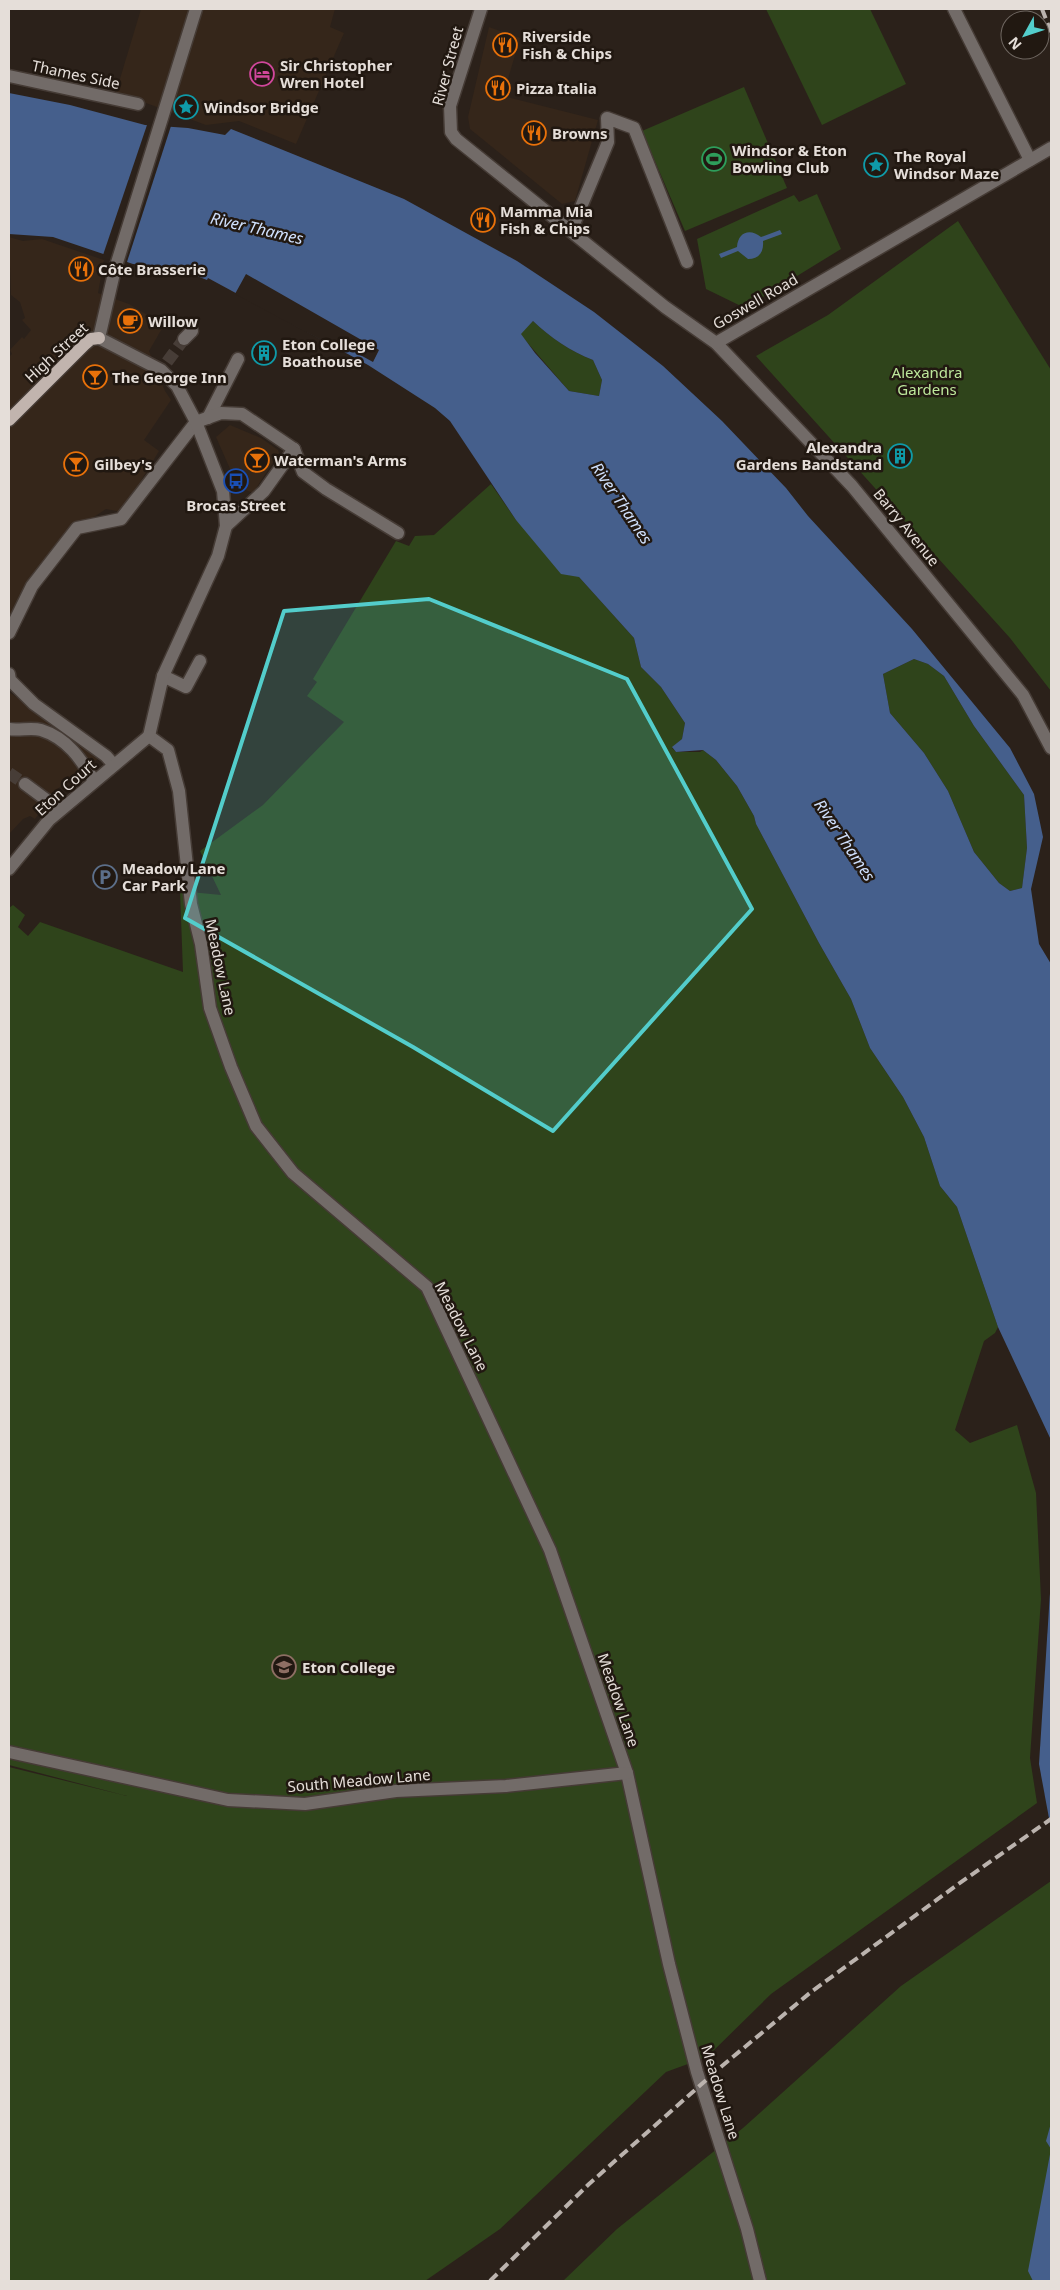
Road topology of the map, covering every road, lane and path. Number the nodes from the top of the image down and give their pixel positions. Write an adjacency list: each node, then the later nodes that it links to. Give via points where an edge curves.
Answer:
1 (196, 9): 11 (street, High Street, via 115,269)
2 (481, 9): 6 (street, River Street, via 450,106)
3 (954, 9): 8 (street)
4 (9, 76): 5 (street, Thames Side)
5 (138, 104)
6 (451, 132): 9 (street, Goswell Road)
7 (1051, 148): 8 (street, Goswell Road)
8 (1030, 160): 12 (street, Goswell Road)
9 (571, 231): 10 (street, via 608,142 607,118 634,128); 12 (street, Goswell Road, via 665,307)
10 (687, 262)
11 (99, 338): 15 (main road, High Street, via 84,345); 16 (street, via 164,366)
12 (716, 343): 26 (street, Barry Avenue, via 852,486 1023,694)
13 (238, 358): 14 (street)
14 (208, 418): 16 (street); 17 (street, via 220,413 242,414)
15 (9, 420)
16 (196, 422): 18 (street, via 222,491); 20 (street, via 121,519 77,528 32,586)
17 (294, 449): 18 (street, via 264,491); 19 (street, via 303,472)
18 (226, 526): 23 (street, via 218,556)
19 (398, 533)
20 (9, 633)
21 (200, 661): 23 (street, via 186,687)
22 (9, 674): 27 (street, via 10,680 34,704)
23 (163, 676): 25 (street)
24 (9, 730): 28 (street, via 39,729 60,739 79,756)
25 (149, 736): 27 (street, Eton Court); 33 (street, Meadow Lane, via 168,750 180,792 191,904 201,944 210,1008 256,1126 293,1173 427,1287 550,1550)
26 (1051, 748)
27 (114, 765): 28 (street, Eton Court)
28 (94, 781): 30 (street, Eton Court)
29 (25, 784): 30 (street)
30 (60, 810): 31 (street, Eton Court)
31 (9, 868)
32 (9, 1752): 33 (street, South Meadow Lane, via 228,1800 305,1804 396,1791 506,1786)
33 (627, 1772): 34 (street, Meadow Lane, via 669,1964)
34 (760, 2281)

